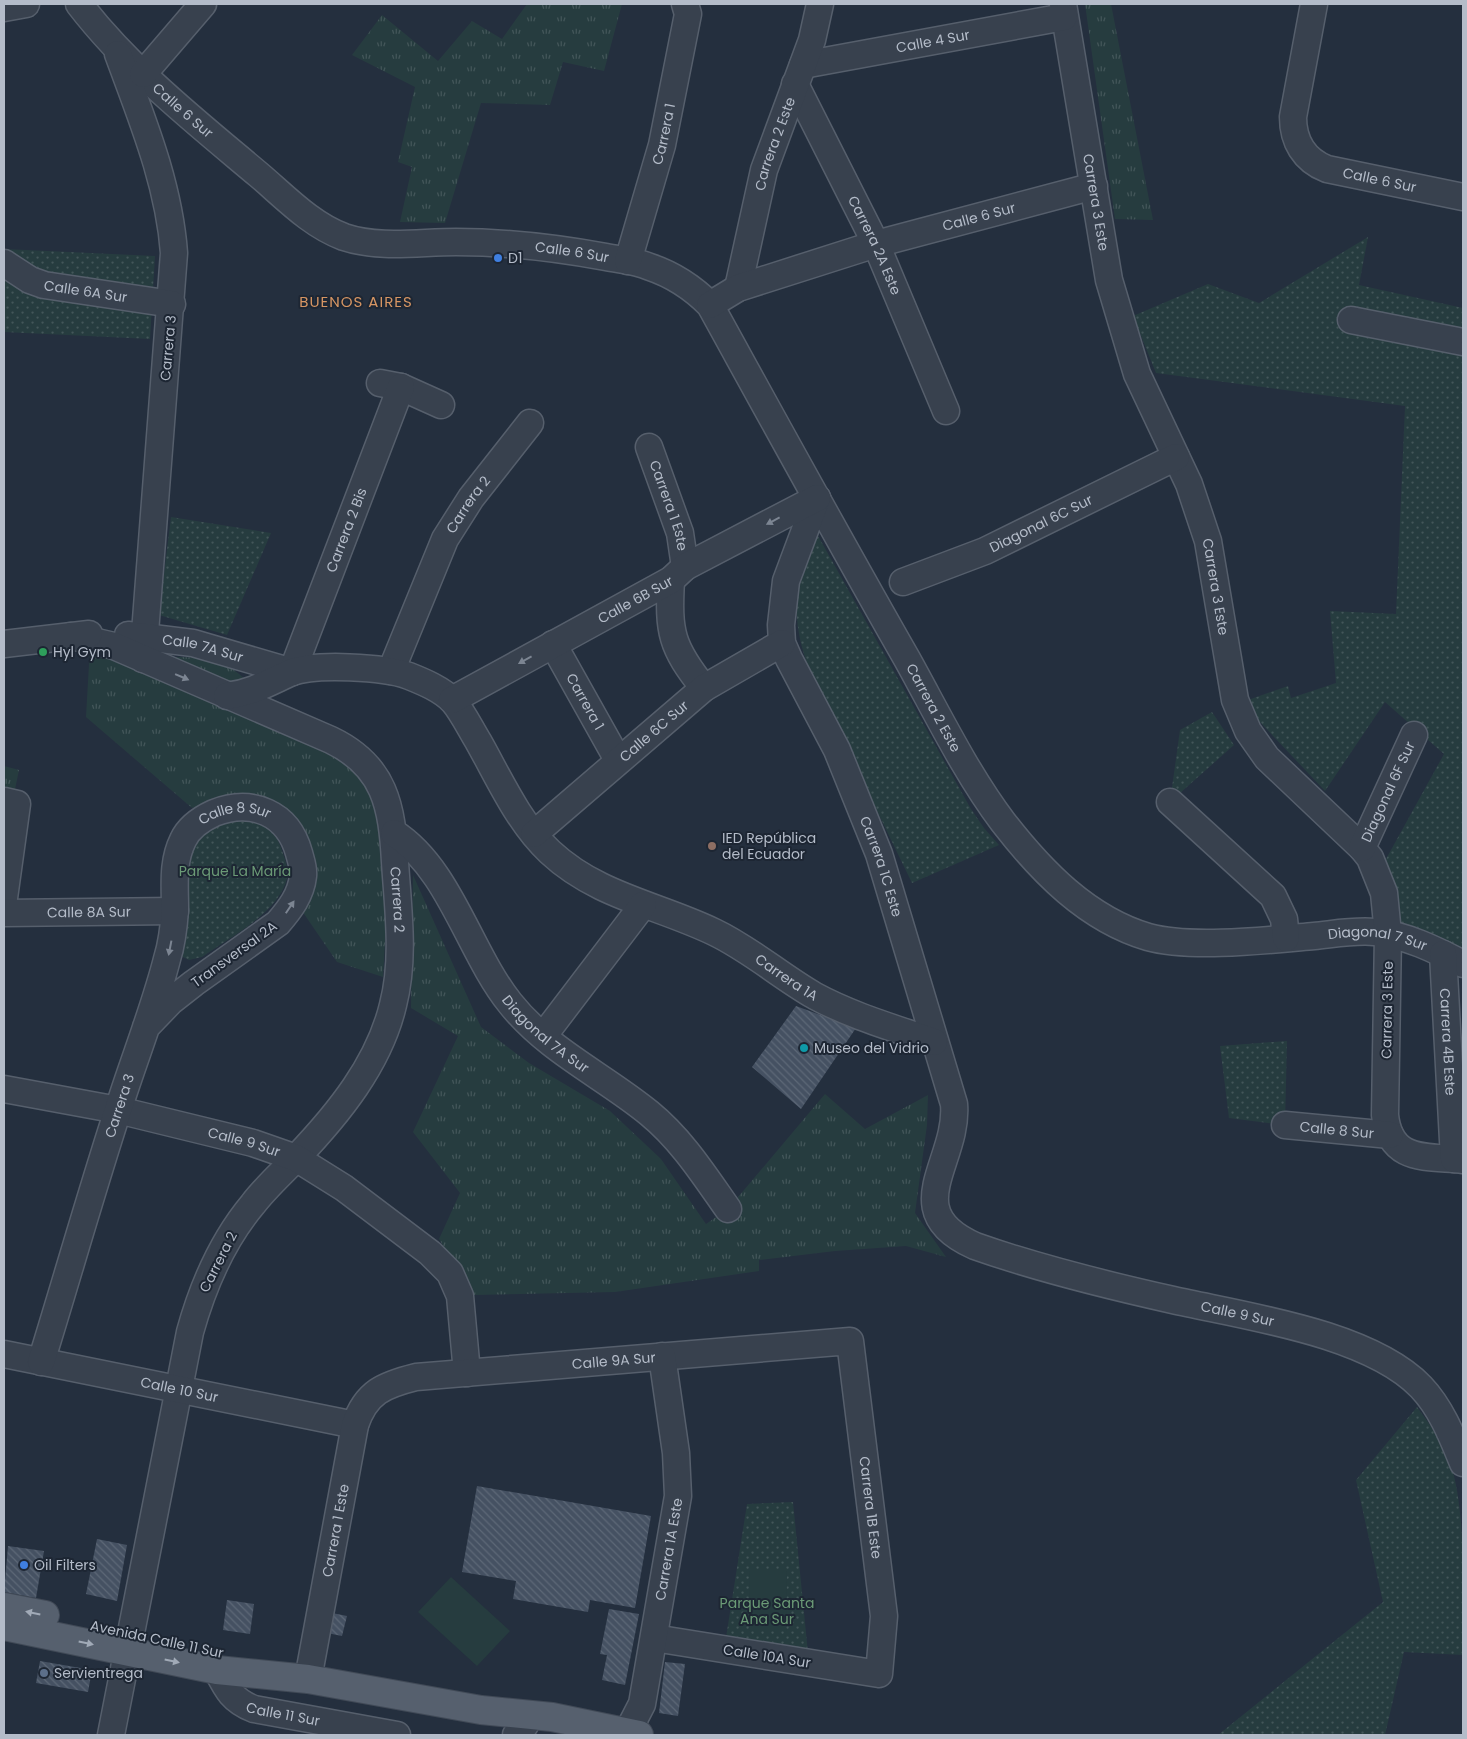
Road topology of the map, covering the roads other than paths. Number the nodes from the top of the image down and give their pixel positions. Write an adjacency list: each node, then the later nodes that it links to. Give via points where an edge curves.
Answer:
1 (26, 4): 8 (street)
2 (79, 4): 11 (street, Calle 6 Sur)
3 (203, 4): 12 (street)
4 (685, 4): 17 (street, Carrera 1, via 688,14 662,145)
5 (812, 4): 10 (street)
6 (820, 4): 10 (street, Carrera 2 Este)
7 (1314, 4): 15 (street, Calle 6 Sur, via 1294,117 1294,134 1302,150 1327,170)
8 (4, 8)
9 (1064, 10): 13 (street, Calle 4 Sur); 14 (street, Carrera 3 Este)
10 (812, 40): 13 (street, Carrera 2 Este)
11 (115, 46): 12 (street, Calle 6 Sur); 20 (street, Carrera 3, via 143,122 169,209 174,253)
12 (143, 74): 17 (street, Calle 6 Sur, via 303,212 344,237 382,243 494,242)
13 (799, 74): 16 (street, Carrera 2A Este); 19 (street, Carrera 2 Este, via 764,170)
14 (1094, 186): 16 (street, Calle 6 Sur); 28 (street, Carrera 3 Este, via 1104,256 1124,335 1150,404)
15 (1463, 197)
16 (876, 244): 19 (street, Calle 6 Sur); 25 (street, Carrera 2A Este)
17 (628, 261): 21 (street, Calle 6 Sur, via 649,266 684,283)
18 (4, 263): 20 (street, Calle 6A Sur, via 44,285)
19 (738, 288): 21 (street, Calle 6 Sur)
20 (172, 304): 35 (street, Carrera 3)
21 (710, 305): 29 (street, Carrera 2 Este)
22 (1352, 320): 23 (street)
23 (1463, 342)
24 (441, 405): 38 (street, Carrera 2 Bis, via 391,385)
25 (946, 411)
26 (530, 423): 37 (street, Carrera 2, via 471,498 445,539)
27 (649, 447): 30 (street, Carrera 1 Este, via 680,533)
28 (1176, 457): 31 (street, Diagonal 6C Sur, via 985,551); 51 (street, Carrera 3 Este, via 1189,484 1208,541 1231,684 1248,731 1278,770)
29 (817, 498): 30 (street, Calle 6B Sur, one-way to 30); 32 (street, Carrera 1C Este, via 786,581); 58 (street, Carrera 2 Este, via 992,807 1025,849 1068,892 1107,921 1150,937 1196,942)
30 (678, 573): 34 (street, Calle 6B Sur); 40 (street, Carrera 1 Este, via 670,612 673,637 682,660)
31 (903, 582)
32 (782, 643): 40 (street, Calle 6C Sur); 62 (street, Carrera 1C Este, via 837,750 863,811 892,891)
33 (4, 644): 35 (street, Calle 7A Sur, via 110,633)
34 (553, 644): 42 (street, Calle 6B Sur, one-way to 42); 45 (street, Carrera 1)
35 (144, 648): 36 (street, Calle 7A Sur, via 193,643); 41 (street, Calle 7A Sur, one-way to 41)
36 (236, 656): 38 (street); 39 (street, Calle 7A Sur)
37 (391, 671): 38 (street, via 349,668); 42 (street, via 428,684)
38 (292, 672): 39 (street)
39 (262, 688): 41 (street); 43 (street, Calle 7A Sur)
40 (704, 688): 45 (street, Calle 6C Sur)
41 (227, 696): 43 (street, Calle 7A Sur)
42 (452, 700): 49 (street, Carrera 1A)
43 (303, 729): 48 (street, Calle 7A Sur, via 361,758 381,789)
44 (1414, 735): 51 (street, Diagonal 6F Sur)
45 (618, 760): 49 (street, Calle 6C Sur)
46 (10, 802): 53 (street)
47 (1170, 802): 58 (street, via 1273,896 1284,919)
48 (394, 833): 61 (street, Diagonal 7A Sur, via 414,848 428,867 488,971 511,1004); 67 (street, Carrera 2, via 399,967 393,1007 380,1042 358,1083)
49 (534, 834): 54 (street, Carrera 1A, via 549,851 582,876)
50 (179, 848): 52 (street, Calle 8 Sur, via 188,830 204,818 225,809 245,806 267,812 282,822 296,843); 55 (street, Carrera 3, via 175,869)
51 (1362, 848): 57 (street, Carrera 3 Este, via 1381,880)
52 (304, 868): 60 (street, Transversal 2A, one-way to 52, via 171,1001 278,923 300,890)
53 (4, 898)
54 (643, 906): 61 (street); 62 (street, Carrera 1A, via 688,920 733,942 831,1004)
55 (175, 911): 56 (street, Calle 8A Sur); 60 (street, Carrera 3, one-way to 60, via 168,958)
56 (4, 913)
57 (1388, 934): 58 (street, Diagonal 7 Sur, via 1359,932); 59 (street, Diagonal 7 Sur); 66 (street, Carrera 3 Este, via 1385,1115)
58 (1286, 938)
59 (1453, 959): 68 (street, Carrera 4B Este)
60 (146, 1027): 64 (street, Carrera 3)
61 (544, 1035): 69 (street, Diagonal 7A Sur, via 665,1127)
62 (934, 1042): 70 (street, Carrera 1C Este, via 955,1114 937,1184 936,1209 943,1224)
63 (4, 1088): 64 (street, Calle 9 Sur)
64 (118, 1110): 67 (street, Calle 9 Sur, via 253,1143); 74 (street, Carrera 3)
65 (1285, 1125): 66 (street, Calle 8 Sur)
66 (1390, 1135): 68 (street, via 1402,1150 1410,1154)
67 (296, 1158): 75 (street, Calle 9 Sur, via 344,1188 399,1229 450,1273 460,1296); 76 (street, Carrera 2, via 252,1204 210,1272 190,1332)
68 (1458, 1160)
69 (728, 1209)
70 (961, 1240): 79 (street, Calle 9 Sur, via 1070,1276 1285,1324 1362,1350 1387,1362 1421,1387 1447,1425)
71 (850, 1341): 73 (street, Calle 9A Sur); 85 (street, Carrera 1B Este, via 884,1616)
72 (4, 1354): 74 (street, Calle 10 Sur)
73 (662, 1356): 75 (street, Calle 9A Sur); 82 (street, Carrera 1A Este, via 676,1453 678,1496)
74 (41, 1362): 76 (street, Calle 10 Sur)
75 (466, 1373): 77 (street, Calle 9A Sur, via 416,1377)
76 (179, 1390): 78 (street, Calle 10 Sur); 83 (street, Carrera 2)
77 (378, 1390): 78 (street, Carrera 1 Este, via 361,1408)
78 (355, 1425): 86 (street, Carrera 1 Este)
79 (1463, 1463)
80 (4, 1606): 83 (main road, Avenida Calle 11 Sur, one-way to 80)
81 (4, 1626): 83 (main road, Avenida Calle 11 Sur, one-way to 83)
82 (654, 1638): 85 (street, Calle 10A Sur); 89 (street, Carrera 1A Este, via 642,1704)
83 (130, 1643): 84 (main road, Avenida Calle 11 Sur, one-way to 84); 86 (main road, Avenida Calle 11 Sur, via 219,1652); 90 (street, Carrera 2)
84 (217, 1670): 86 (main road, Avenida Calle 11 Sur); 91 (street, Calle 11 Sur, via 229,1694 254,1709)
85 (879, 1674)
86 (308, 1679): 87 (main road, Avenida Calle 11 Sur)
87 (481, 1710): 88 (main road, Avenida Calle 11 Sur); 89 (main road, Avenida Calle 11 Sur, via 552,1717)
88 (520, 1730): 92 (main road, Avenida Calle 11 Sur)
89 (631, 1734)
90 (110, 1735)
91 (397, 1735)
92 (562, 1735)

